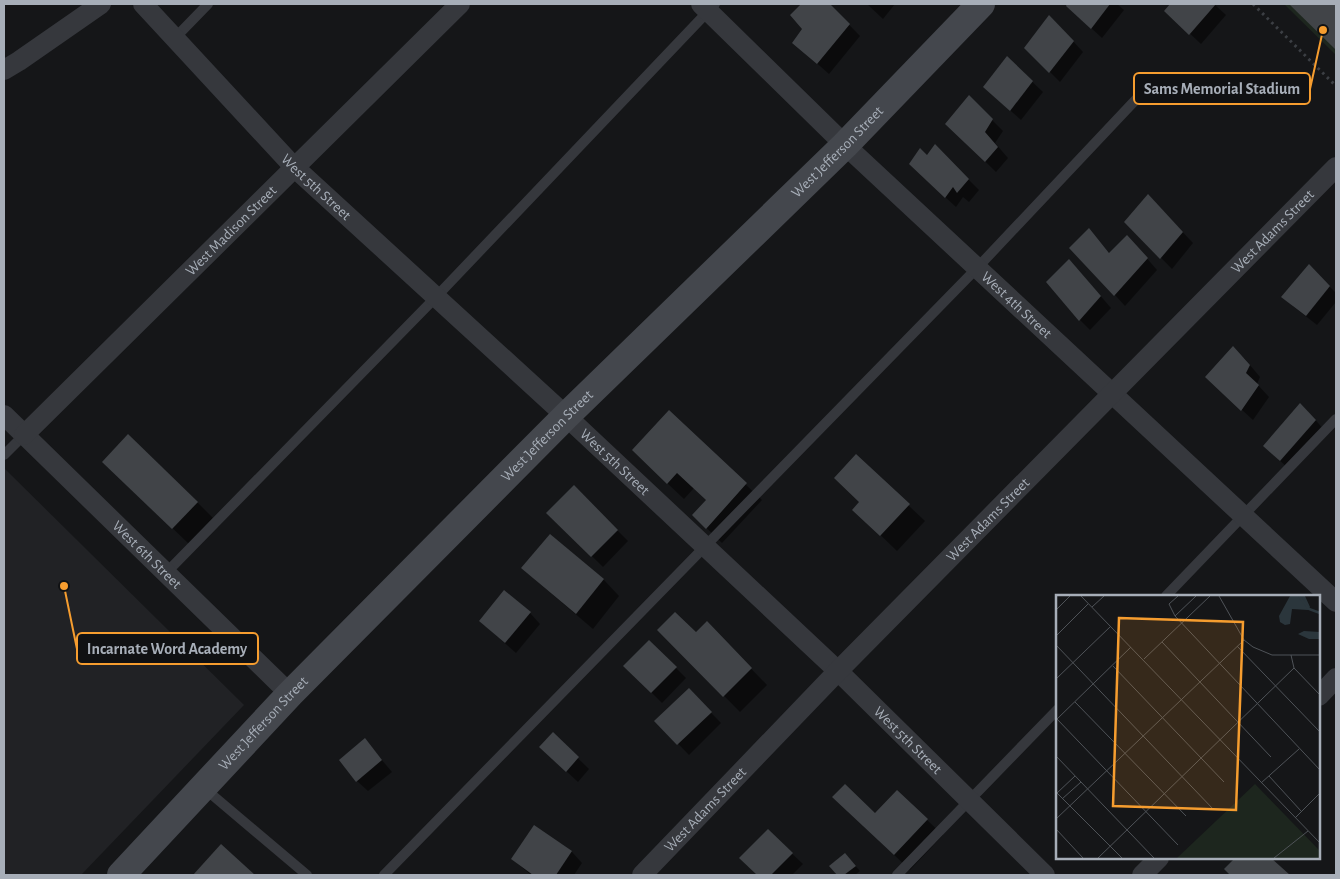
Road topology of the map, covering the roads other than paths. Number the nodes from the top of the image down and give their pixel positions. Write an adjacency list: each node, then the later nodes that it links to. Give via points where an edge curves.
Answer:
1 (101, 4): 8 (street)
2 (144, 4): 7 (street, West 5th Street)
3 (208, 4): 7 (lane)
4 (460, 4): 11 (street, West Madison Street)
5 (981, 4): 10 (street, West Jefferson Street)
6 (708, 6): 10 (street, West 4th Street); 14 (lane)
7 (175, 38): 11 (street, West 5th Street)
8 (4, 70)
9 (1143, 92): 13 (lane)
10 (846, 145): 13 (street, West 4th Street); 17 (street, West Jefferson Street)
11 (294, 167): 14 (street, West 5th Street); 19 (street, West Madison Street)
12 (1336, 167): 15 (street, West Adams Street)
13 (978, 267): 15 (street, West 4th Street); 22 (lane)
14 (436, 297): 17 (street, West 5th Street); 23 (lane)
15 (1113, 392): 21 (street, West 4th Street); 26 (street, West Adams Street)
16 (4, 415): 19 (street, West 6th Street)
17 (566, 416): 22 (street, West 5th Street); 28 (street, West Jefferson Street)
18 (1336, 419): 21 (lane)
19 (24, 435): 20 (lane); 23 (street, West 6th Street)
20 (4, 455)
21 (1244, 515): 24 (lane); 25 (street, West 4th Street)
22 (705, 547): 26 (street, West 5th Street); 36 (lane)
23 (166, 573): 28 (street, West 6th Street)
24 (1167, 595)
25 (1336, 602)
26 (838, 671): 32 (street, West 5th Street); 37 (street, West Adams Street)
27 (1336, 678): 29 (street)
28 (290, 694): 31 (street, West Jefferson Street)
29 (1320, 695)
30 (1056, 711): 32 (lane)
31 (203, 787): 34 (street, West Jefferson Street); 35 (lane)
32 (970, 801): 38 (lane); 39 (street, West 5th Street)
33 (1159, 859): 40 (street)
34 (121, 875)
35 (307, 875)
36 (384, 875)
37 (642, 875)
38 (897, 875)
39 (1045, 875)
40 (1142, 875)

